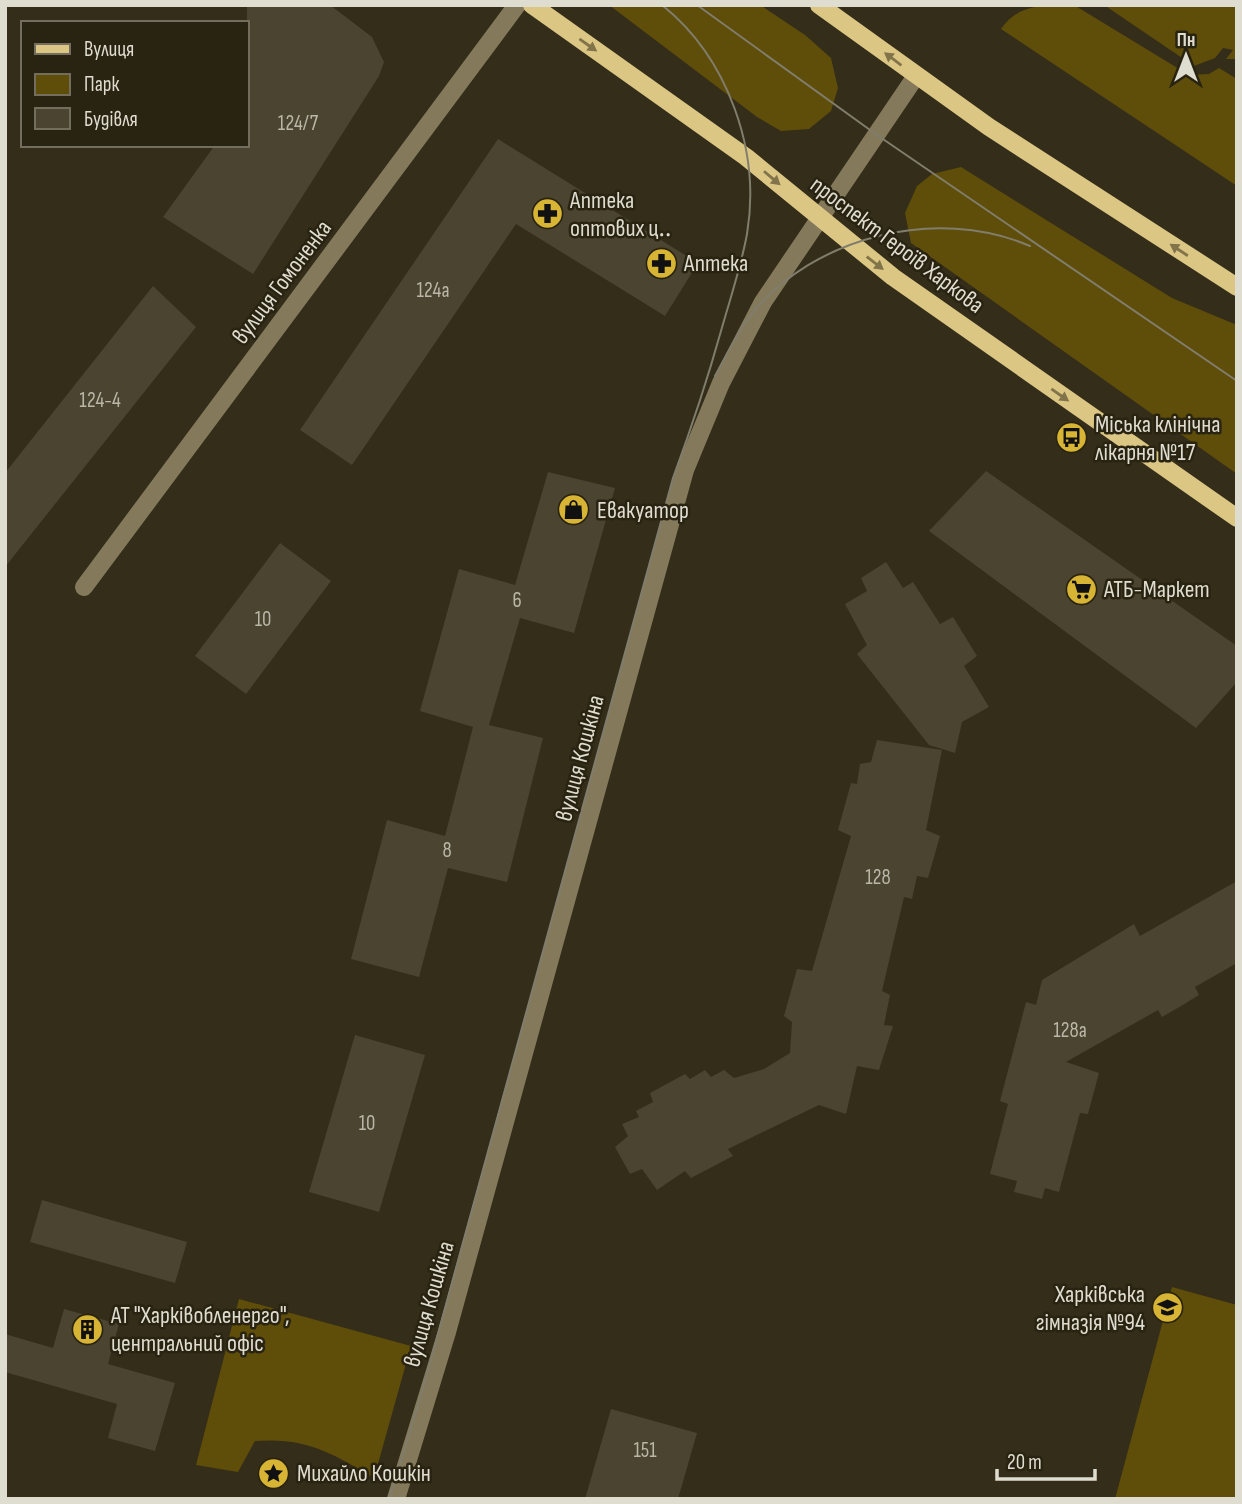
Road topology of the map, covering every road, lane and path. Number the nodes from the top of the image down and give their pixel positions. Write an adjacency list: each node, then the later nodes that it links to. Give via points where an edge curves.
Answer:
1 (517, 5): 8 (street, вулиця Гомоненка)
2 (532, 5): 5 (main road, проспект Героїв Харкова, one-way to 5, via 746,157)
3 (819, 5): 4 (main road, one-way to 3)
4 (916, 76): 5 (street, вулиця Кошкіна); 6 (main road, one-way to 4)
5 (822, 220): 7 (main road, проспект Героїв Харкова, one-way to 7, via 893,277); 9 (street, вулиця Кошкіна, via 745,334 685,470 447,1332)
6 (1237, 287)
7 (1237, 518)
8 (84, 587)
9 (396, 1499)

